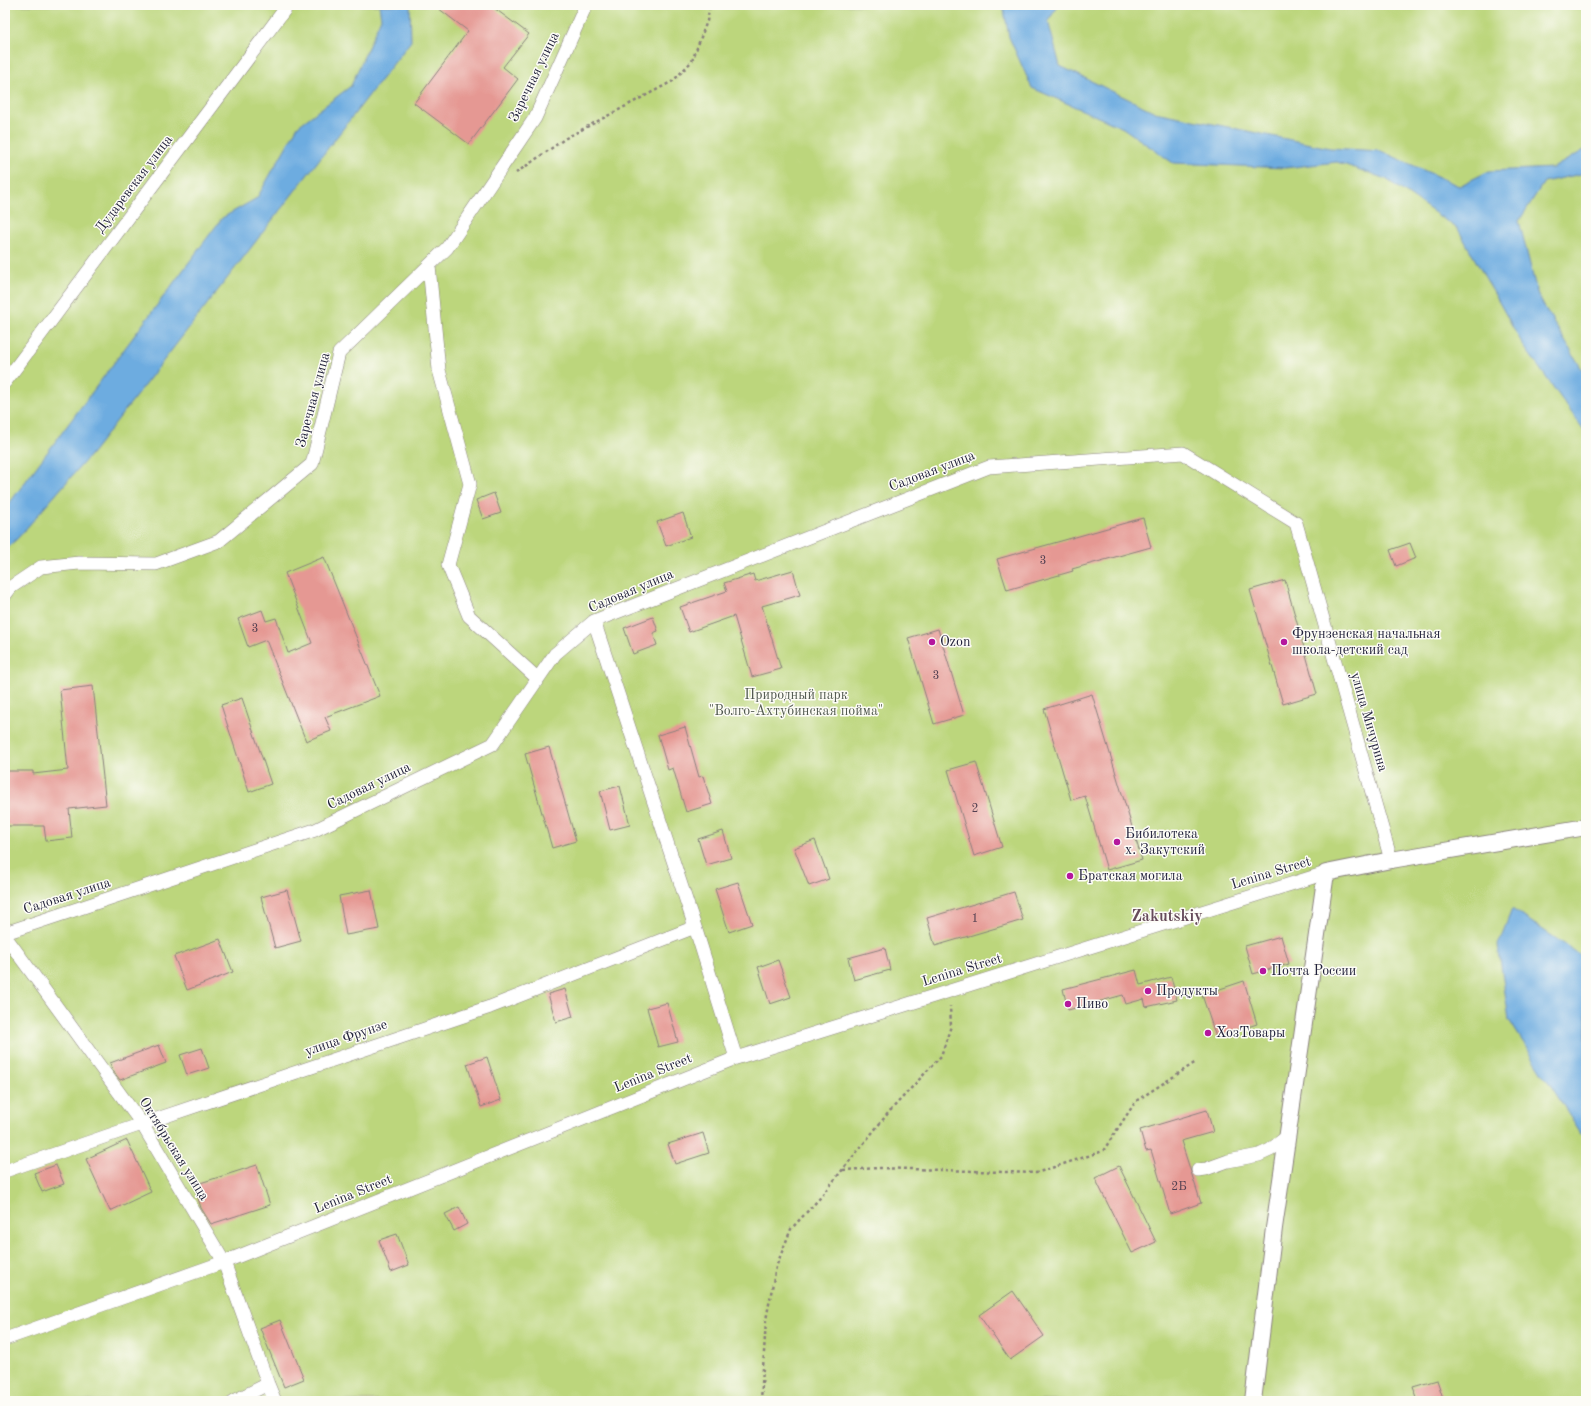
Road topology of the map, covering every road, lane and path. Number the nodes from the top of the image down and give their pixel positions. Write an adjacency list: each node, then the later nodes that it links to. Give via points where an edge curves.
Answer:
1 (288, 5): 6 (street, Дударевская улица)
2 (586, 5): 5 (street, Заречная улица, via 535,118 447,248)
3 (710, 5): 4 (path, via 707,21 692,61 673,81 566,138)
4 (514, 174)
5 (429, 266): 8 (street, Заречная улица, via 339,353 312,464 218,541 156,564 79,563 41,567 11,587); 10 (street, via 439,370 470,484 448,565 469,616)
6 (5, 382)
7 (1296, 523): 9 (street, Садовая улица, via 1184,453 988,467); 12 (street, улица Мичурина)
8 (5, 595)
9 (594, 621): 10 (street, Садовая улица, via 555,654); 14 (street)
10 (538, 679): 15 (street, Садовая улица, via 493,744 315,830)
11 (1586, 827): 12 (street)
12 (1391, 860): 13 (street)
13 (1326, 873): 16 (street, Lenina Street); 20 (street)
14 (695, 927): 17 (street); 19 (street, улица Фрунзе, via 490,1007)
15 (5, 935): 19 (street, Октябрьская улица)
16 (950, 991): 17 (street, Lenina Street); 21 (path, via 952,1026 941,1056 889,1112)
17 (736, 1058): 24 (street, Lenina Street)
18 (1196, 1062): 21 (path, via 1136,1101 1103,1151 1036,1173 879,1168)
19 (142, 1124): 23 (street, улица Фрунзе); 24 (street, Октябрьская улица)
20 (1288, 1136): 22 (street, via 1259,1155); 30 (street)
21 (842, 1170): 29 (path, via 791,1228 776,1267 766,1320)
22 (1198, 1170)
23 (5, 1172)
24 (224, 1262): 25 (street, Lenina Street); 26 (street, Октябрьская улица)
25 (5, 1340)
26 (268, 1384): 27 (street); 28 (street, Октябрьская улица)
27 (234, 1401)
28 (275, 1401)
29 (761, 1401)
30 (1253, 1401)

